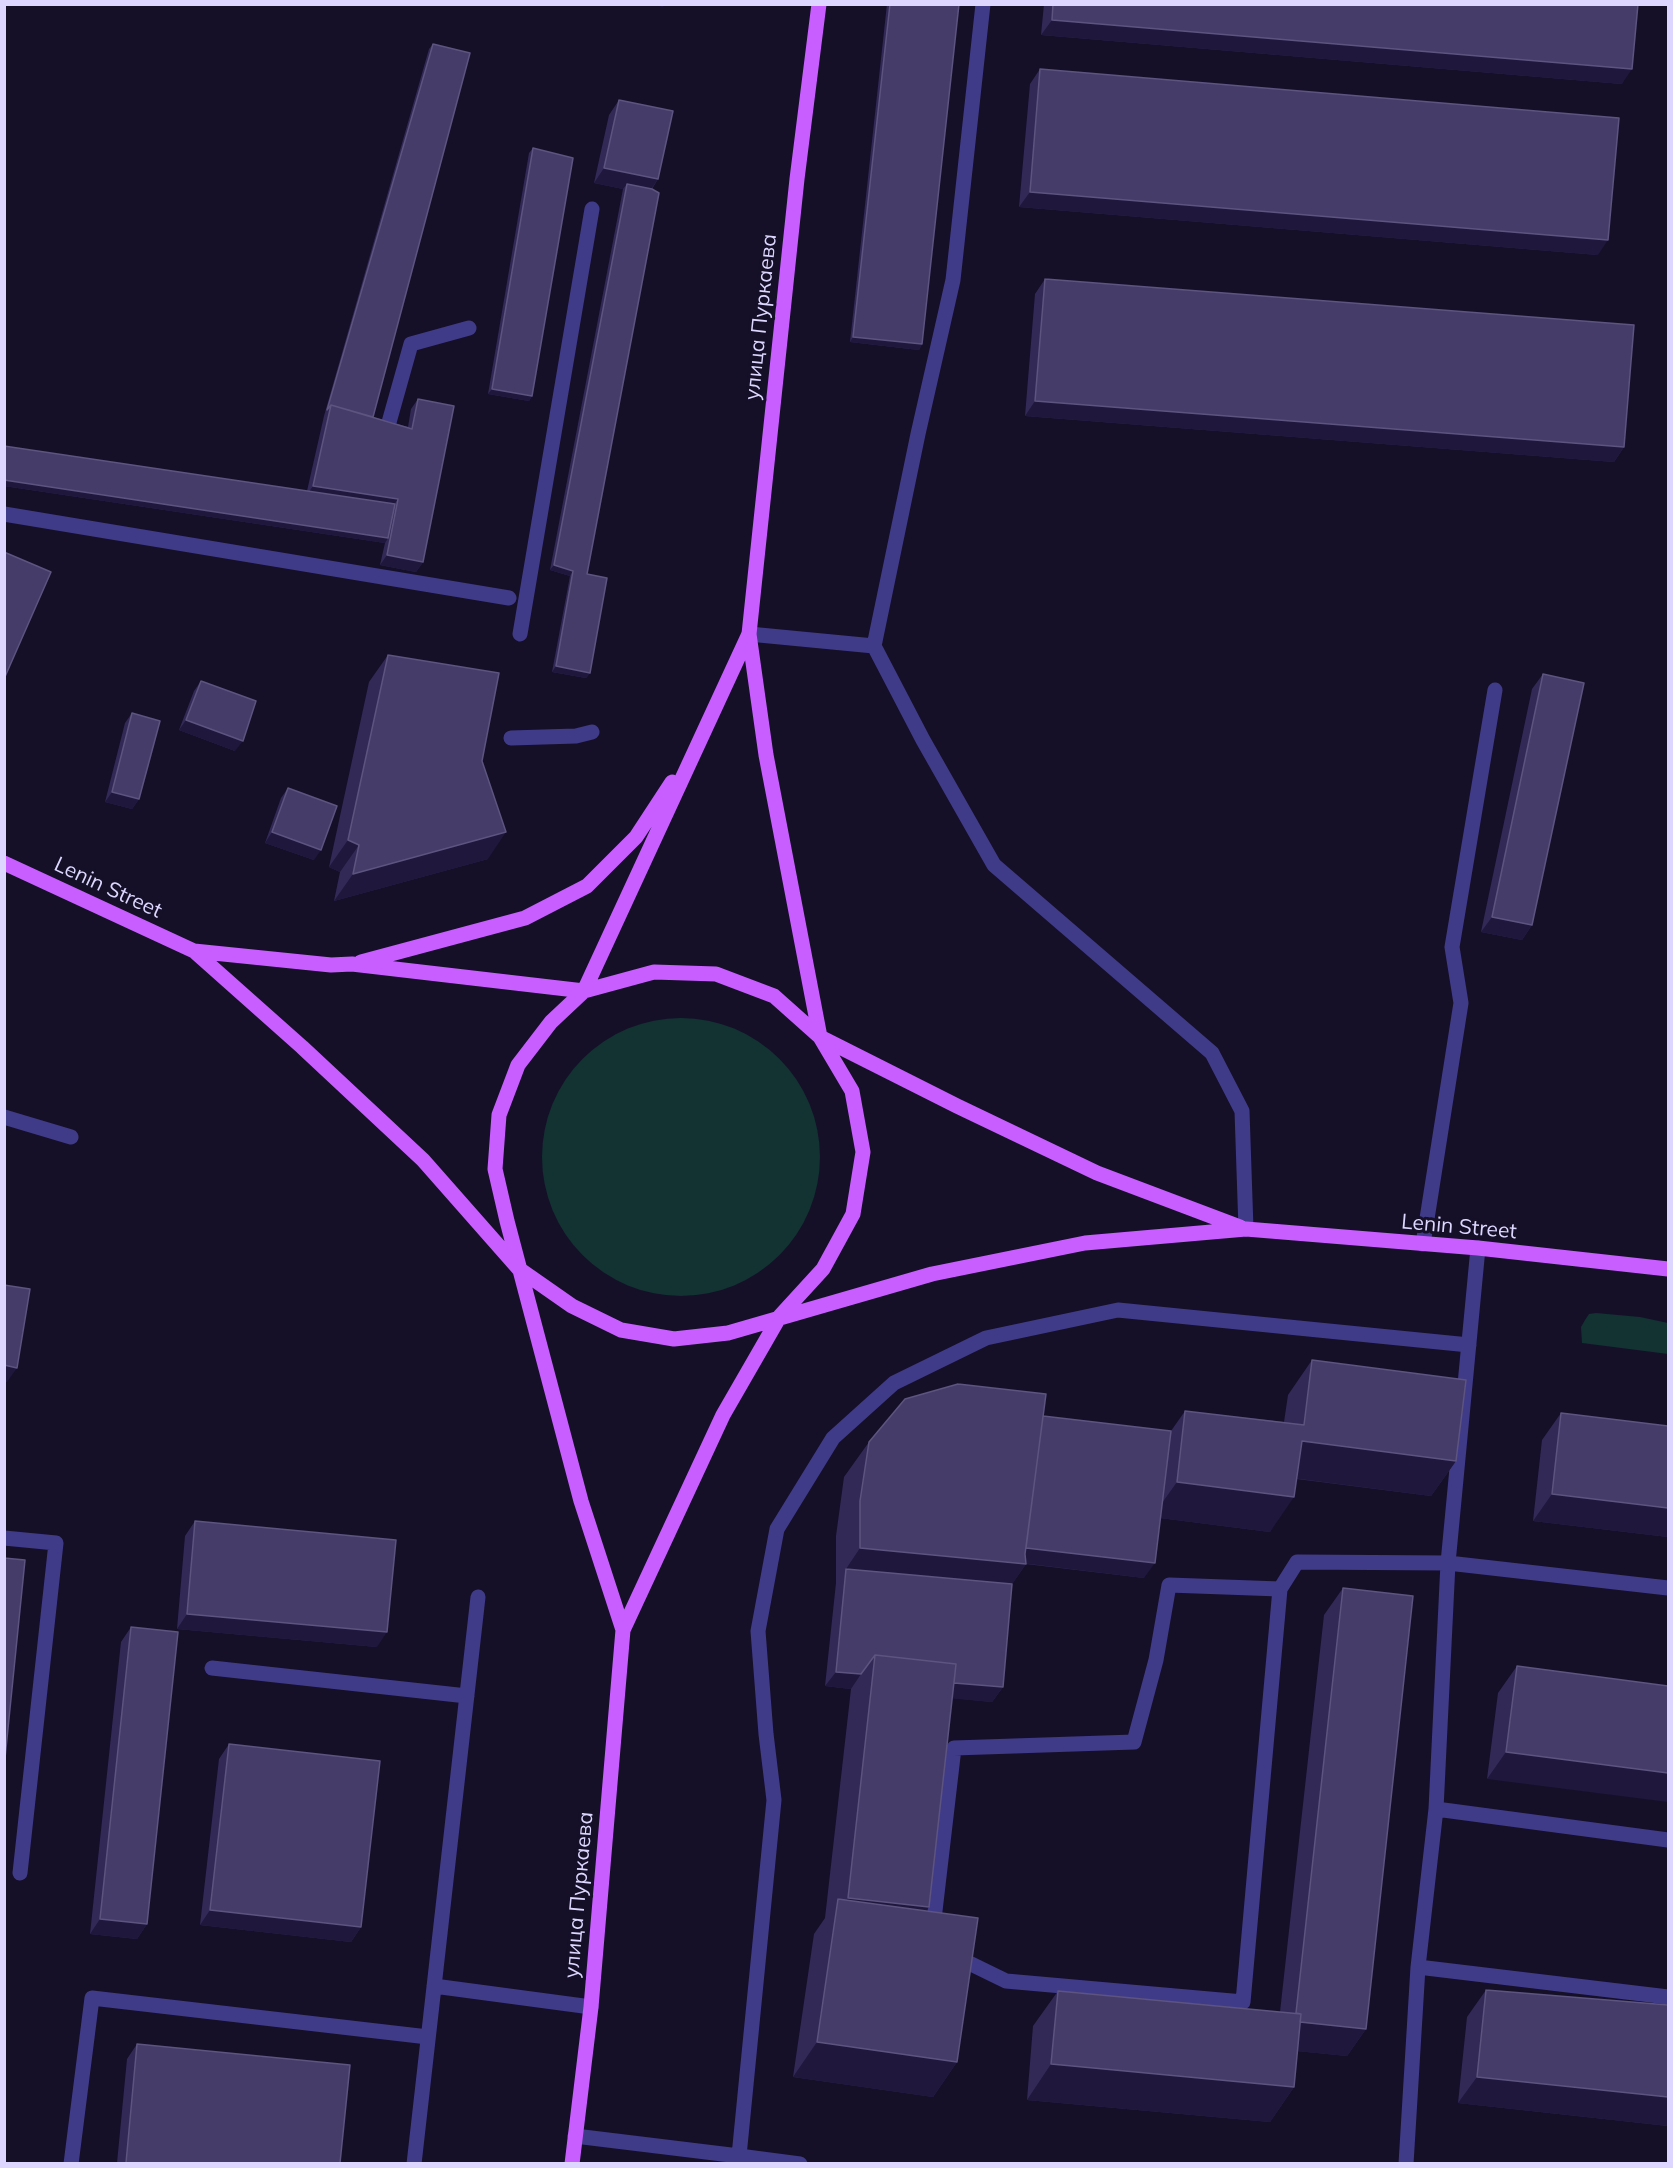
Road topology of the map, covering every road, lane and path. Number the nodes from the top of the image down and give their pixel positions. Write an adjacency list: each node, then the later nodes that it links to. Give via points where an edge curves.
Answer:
1 (819, 4): 9 (main road, улица Пуркаева)
2 (983, 4): 10 (lane, via 953,280)
3 (592, 209): 8 (lane)
4 (469, 328): 5 (lane, via 411,344)
5 (386, 433)
6 (4, 514): 7 (lane)
7 (509, 598)
8 (520, 634)
9 (748, 634): 10 (lane); 12 (main road); 19 (main road, via 766,755)
10 (874, 646): 22 (lane, via 994,865 1212,1053 1242,1111)
11 (1495, 690): 23 (lane, via 1452,947 1461,1003)
12 (710, 717): 17 (main road, via 636,837 587,886 525,918); 18 (main road)
13 (591, 732): 14 (lane)
14 (511, 738)
15 (4, 863): 16 (main road, Lenin Street)
16 (194, 951): 17 (main road); 25 (main road, via 423,1160)
17 (352, 964): 18 (main road)
18 (584, 991): 19 (main road, via 654,972 716,974 774,996); 25 (main road, via 551,1022 518,1065 499,1115 495,1169)
19 (820, 1037): 22 (main road, via 1097,1173); 27 (main road, via 852,1091 863,1152 853,1214 823,1269)
20 (4, 1117): 21 (lane)
21 (72, 1137)
22 (1246, 1229): 23 (main road, Lenin Street); 27 (main road, via 1085,1243 932,1274)
23 (1423, 1244): 24 (main road, Lenin Street)
24 (1478, 1248): 26 (main road, Lenin Street); 28 (lane)
25 (519, 1269): 27 (main road, via 572,1306 621,1330 674,1340 728,1333); 34 (main road, via 581,1501)
26 (1668, 1269)
27 (780, 1316): 34 (main road, via 723,1416)
28 (1469, 1345): 30 (lane); 46 (lane, via 1119,1311 986,1338 894,1383 833,1438 777,1528 758,1631 774,1800)
29 (4, 1538): 39 (lane, via 56,1543)
30 (1448, 1563): 31 (lane); 32 (lane, via 1297,1562); 37 (lane)
31 (1668, 1588)
32 (1280, 1589): 32 (lane, via 1244,2002 1006,1982 965,1961 933,1928 954,1748 1134,1742 1156,1660 1169,1585)
33 (478, 1597): 36 (lane)
34 (622, 1630): 43 (main road, улица Пуркаева)
35 (212, 1668): 36 (lane)
36 (467, 1696): 41 (lane)
37 (1436, 1809): 38 (lane); 40 (lane)
38 (1668, 1840)
39 (21, 1873)
40 (1418, 1967): 42 (lane); 51 (lane)
41 (434, 1986): 43 (lane); 44 (lane)
42 (1668, 1997)
43 (591, 2007): 45 (main road, улица Пуркаева)
44 (428, 2037): 47 (lane, via 92,1998); 48 (lane)
45 (575, 2136): 46 (lane); 49 (main road, улица Пуркаева)
46 (738, 2160): 50 (lane)
47 (71, 2163)
48 (414, 2163)
49 (572, 2163)
50 (800, 2163)
51 (1406, 2163)

